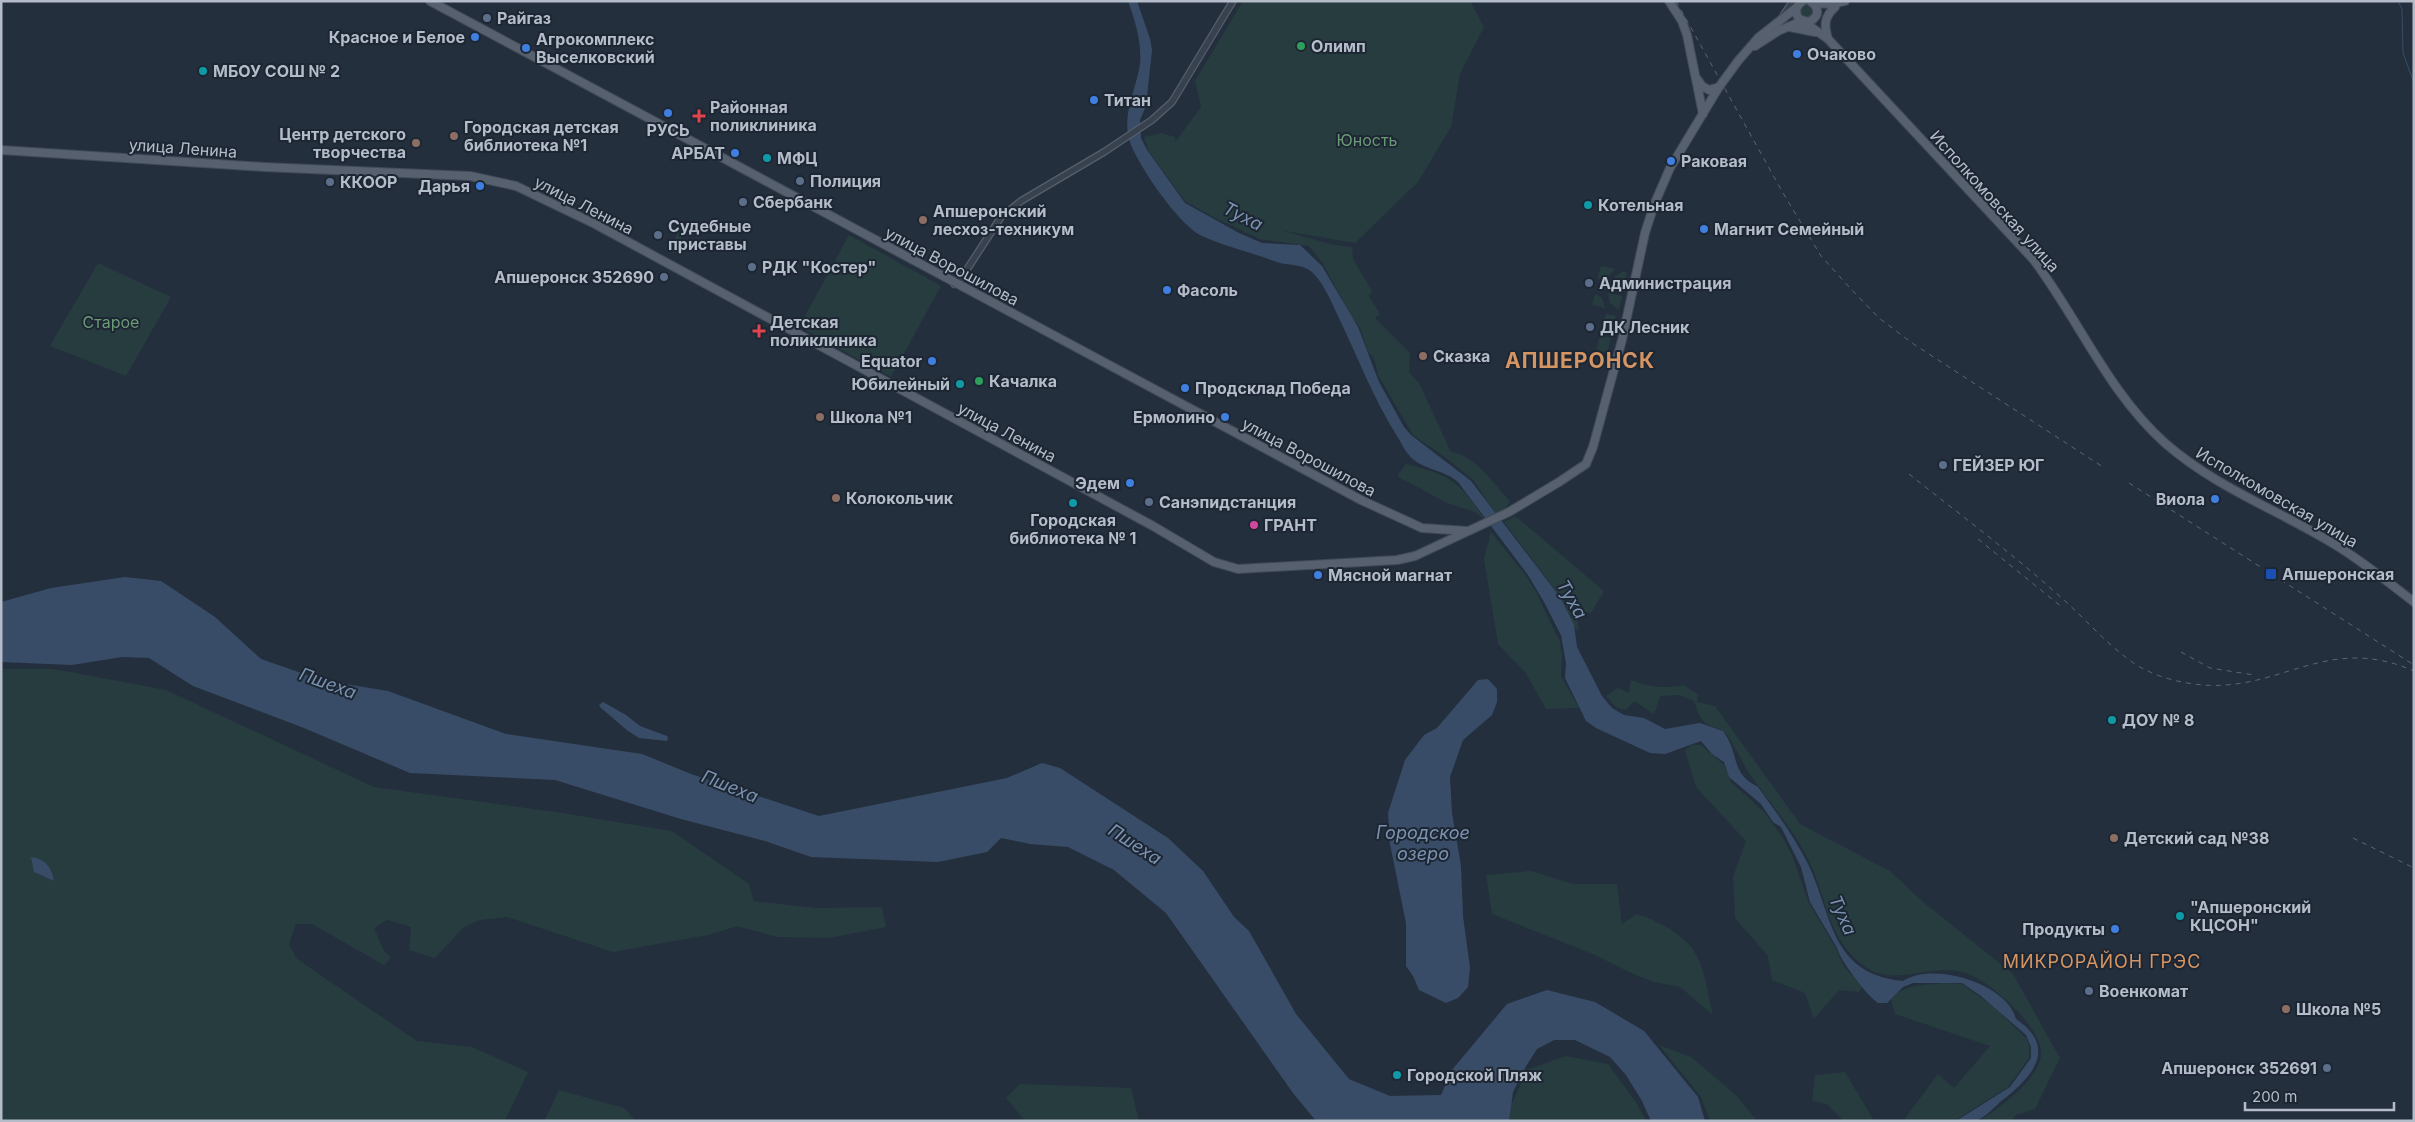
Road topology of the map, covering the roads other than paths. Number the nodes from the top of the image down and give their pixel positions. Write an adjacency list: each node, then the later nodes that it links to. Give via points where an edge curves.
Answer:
1 (430, 1): 17 (main road, улица Ворошилова)
2 (1233, 1): 17 (street, via 1172,102 1152,120 1021,201 1001,217 962,277)
3 (1670, 1): 13 (main road, via 1682,21)
4 (1846, 1): 7 (main road)
5 (1812, 2): 7 (main road); 8 (main road, Исполкомовская улица)
6 (1798, 3): 9 (main road, via 1797,16); 12 (main road)
7 (1831, 4): 8 (main road); 11 (main road, via 1824,27)
8 (1817, 14): 9 (main road, via 1812,21); 11 (main road, Исполкомовская улица)
9 (1803, 21): 10 (main road); 11 (main road, Исполкомовская улица)
10 (1788, 27): 11 (main road, via 1808,30); 12 (main road)
11 (1828, 39): 21 (main road, Исполкомовская улица, via 2033,259 2059,293 2122,397 2164,442 2216,480 2334,544)
12 (1738, 60): 14 (main road, улица Ленина)
13 (1696, 77): 14 (main road, via 1709,90); 15 (main road)
14 (1719, 87): 15 (main road, улица Ленина)
15 (1703, 114): 19 (main road, улица Ленина, via 1670,168 1648,221 1622,340 1586,464 1509,512)
16 (1, 150): 20 (main road, улица Ленина, via 470,176 516,186 595,224 1214,562 1238,569 1397,560)
17 (954, 284): 18 (main road, улица Ворошилова, via 1361,500 1409,524)
18 (1432, 529): 19 (main road, улица Ворошилова); 20 (main road, via 1438,538)
19 (1469, 531): 20 (main road, улица Ленина)
20 (1433, 549)
21 (2414, 602)

